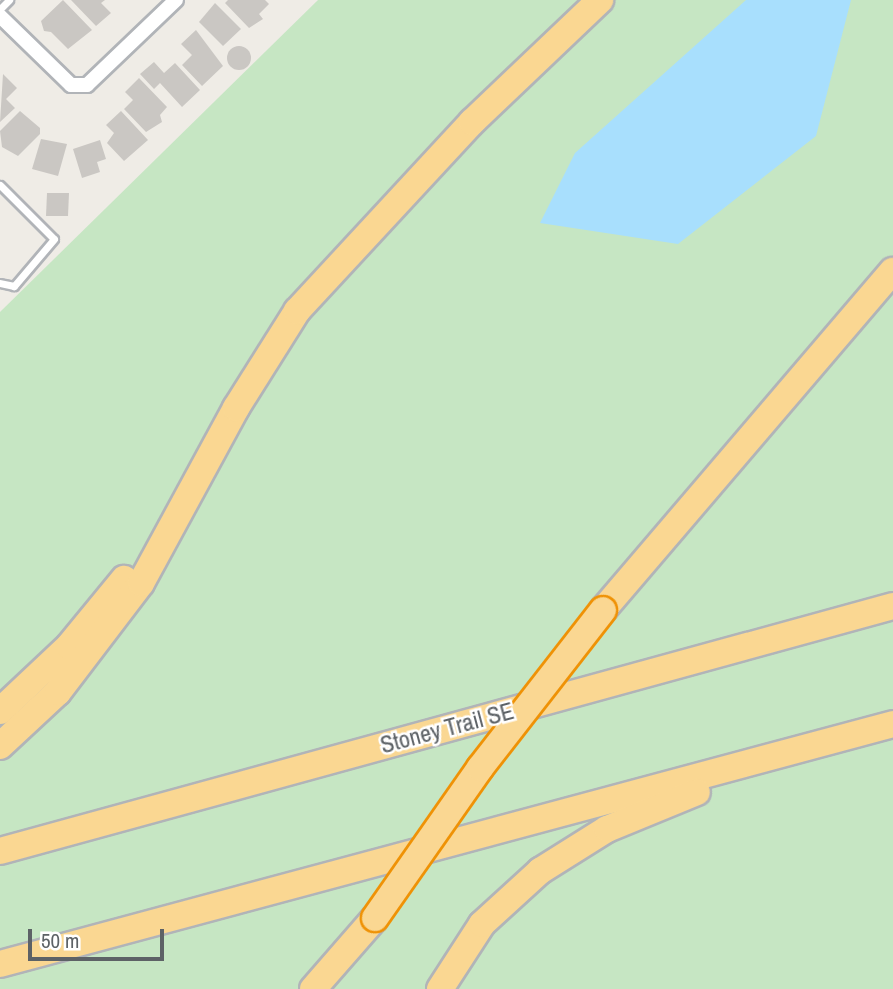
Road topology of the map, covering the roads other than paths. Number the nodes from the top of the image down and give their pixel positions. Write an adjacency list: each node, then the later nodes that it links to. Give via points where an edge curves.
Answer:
1 (9, 0): 4 (lane)
2 (176, 0): 5 (street, via 87,85 71,85)
3 (600, 0): 9 (highway, via 472,122 328,274 264,360)
4 (0, 9)
5 (0, 16)
6 (0, 185): 8 (lane, via 54,239 14,286)
7 (893, 271): 16 (highway, bridge, via 603,610 480,768)
8 (0, 283)
9 (215, 449): 11 (highway, via 121,583 69,646); 14 (highway, via 141,583 88,657)
10 (890, 607): 15 (highway, Stoney Trail SE)
11 (0, 711)
12 (890, 725): 13 (highway)
13 (849, 735): 17 (highway); 20 (highway, via 655,807 571,850 482,924)
14 (0, 746)
15 (0, 850)
16 (375, 918): 18 (highway); 19 (highway)
17 (0, 964)
18 (313, 989)
19 (333, 989)
20 (440, 989)

